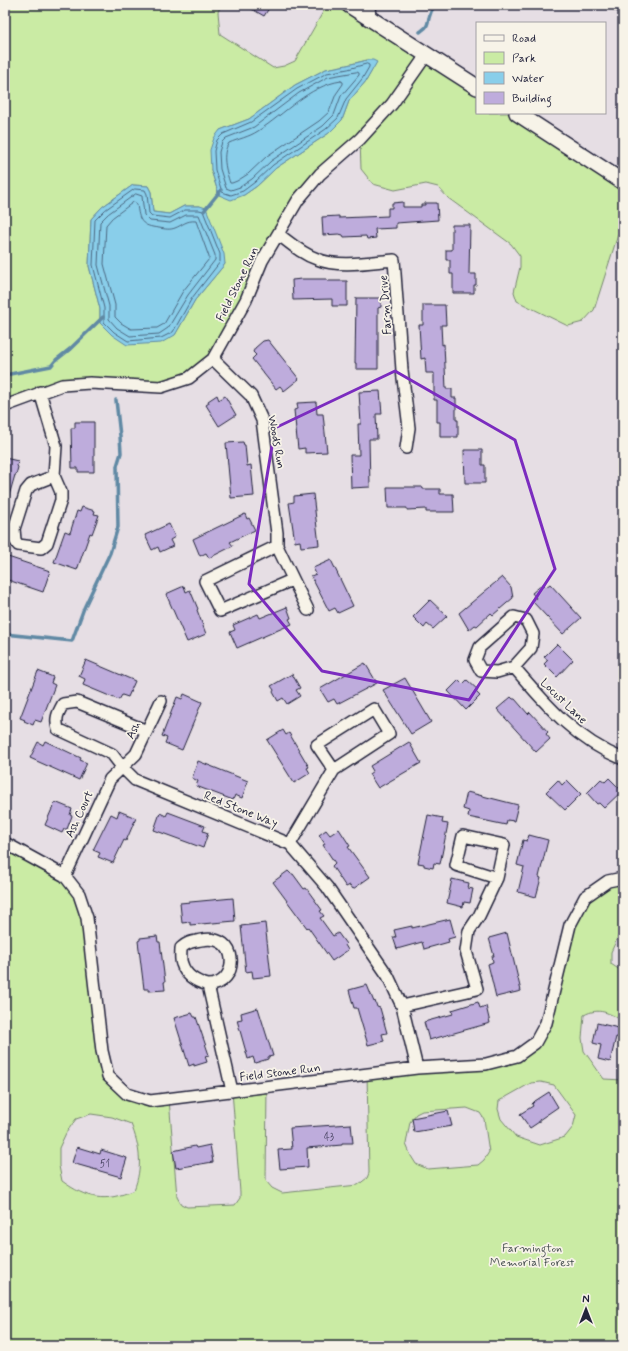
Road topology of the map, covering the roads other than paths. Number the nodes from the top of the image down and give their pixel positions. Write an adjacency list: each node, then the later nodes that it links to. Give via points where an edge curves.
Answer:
1 (348, 5): 4 (street)
2 (618, 5): 3 (street)
3 (623, 6)
4 (370, 12): 5 (street)
5 (427, 54): 6 (street); 9 (street, Field Stone Run, via 392,104 360,139 320,174 302,194)
6 (476, 86)
7 (519, 114): 8 (street)
8 (623, 182)
9 (278, 234): 10 (street, Field Stone Run, via 262,260 246,300); 13 (street, Farm Drive, via 317,260 342,264 394,260 409,428)
10 (213, 360): 11 (street, Field Stone Run, via 189,378 161,387 90,382 62,385); 15 (street, Woods Run, via 251,396 262,420)
11 (40, 392): 12 (street, Field Stone Run); 14 (street, via 56,446)
12 (5, 406)
13 (406, 448)
14 (54, 476): 14 (street, via 61,492 61,500 47,542 41,548 18,545 14,529 26,491 31,485)
15 (277, 546): 16 (street, Woods Run); 16 (street, via 206,581 220,611)
16 (292, 580): 17 (street, Woods Run)
17 (308, 610)
18 (514, 667): 18 (street, via 531,648 534,634 526,620 514,618 480,647 475,660 480,671 498,672); 21 (street, Locust Lane, via 540,698 572,729)
19 (161, 701): 20 (street, Ash)
20 (147, 731): 22 (street, Ash, via 136,754); 22 (street, Red Stone Way, via 77,702 63,704 57,714 58,729 112,754)
21 (623, 759)
22 (122, 767): 25 (street, Red Stone Way, via 135,780); 26 (street, Ash Court, via 110,779)
23 (334, 770): 23 (street, via 389,734 374,710 318,745); 25 (street)
24 (5, 843): 26 (street, Field Stone Run)
25 (290, 844): 30 (street, Red Stone Way, via 327,887 388,976)
26 (65, 876): 32 (street, Field Stone Run, via 79,894 87,918 102,1051 108,1076 127,1094 150,1101)
27 (497, 878): 27 (street, via 504,845 462,836 456,865); 30 (street, via 469,931 466,951 477,989)
28 (623, 878): 31 (street, Field Stone Run, via 608,881 585,897 570,925 546,1023 535,1043 517,1056 486,1064)
29 (208, 986): 29 (street, via 189,976 182,964 181,948 187,942 216,939 229,949 230,971 225,980); 32 (street)
30 (402, 1006): 31 (street, Red Stone Way)
31 (417, 1068): 32 (street, Field Stone Run)
32 (232, 1091)

